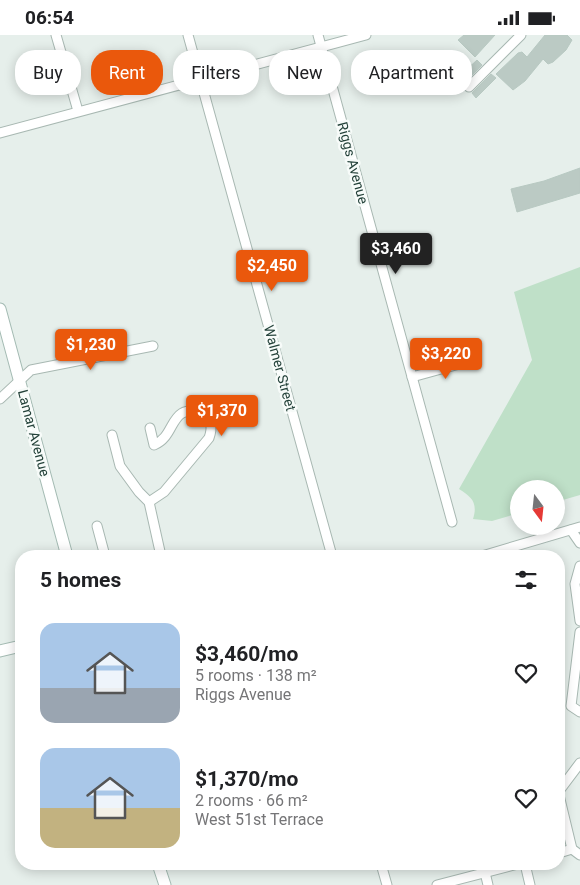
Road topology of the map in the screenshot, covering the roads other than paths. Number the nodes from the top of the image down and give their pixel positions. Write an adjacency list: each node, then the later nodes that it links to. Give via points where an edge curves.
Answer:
1 (56, 35): 12 (street)
2 (188, 35): 7 (street, Walmer Street)
3 (318, 35): 6 (street, Riggs Avenue)
4 (366, 35): 6 (street)
5 (520, 35): 9 (street)
6 (321, 47): 8 (street); 17 (street, Riggs Avenue)
7 (192, 50)
8 (259, 63)
9 (472, 84)
10 (173, 86): 12 (street)
11 (204, 95): 30 (street, Walmer Street)
12 (78, 111): 13 (street)
13 (0, 133)
14 (0, 309): 18 (street, Lamar Avenue)
15 (153, 346): 18 (street, via 31,371)
16 (474, 360): 17 (street)
17 (412, 377): 23 (street, Riggs Avenue)
18 (19, 381): 19 (street); 27 (street, Lamar Avenue)
19 (0, 399)
20 (150, 428): 22 (street, via 154,445 168,436 173,420 178,416 198,411 205,412 212,430 209,438 164,492)
21 (112, 435): 22 (street, via 120,466)
22 (149, 502): 29 (street)
23 (452, 522)
24 (97, 526): 28 (street)
25 (576, 528): 26 (street); 31 (street)
26 (580, 543)
27 (65, 550)
28 (103, 550)
29 (160, 550)
30 (330, 550)
31 (502, 550)
32 (580, 566): 33 (street, via 575,584)
33 (580, 621)
34 (580, 632): 37 (street, via 572,706)
35 (15, 647): 36 (street)
36 (0, 651)
37 (580, 712)
38 (580, 763): 39 (street)
39 (565, 784)
40 (565, 814): 41 (street)
41 (576, 852)
42 (160, 870): 47 (street)
43 (383, 870): 48 (street)
44 (479, 870): 49 (street)
45 (484, 870): 50 (street)
46 (526, 870): 51 (street)
47 (165, 885)
48 (387, 885)
49 (438, 885)
50 (488, 885)
51 (530, 885)

